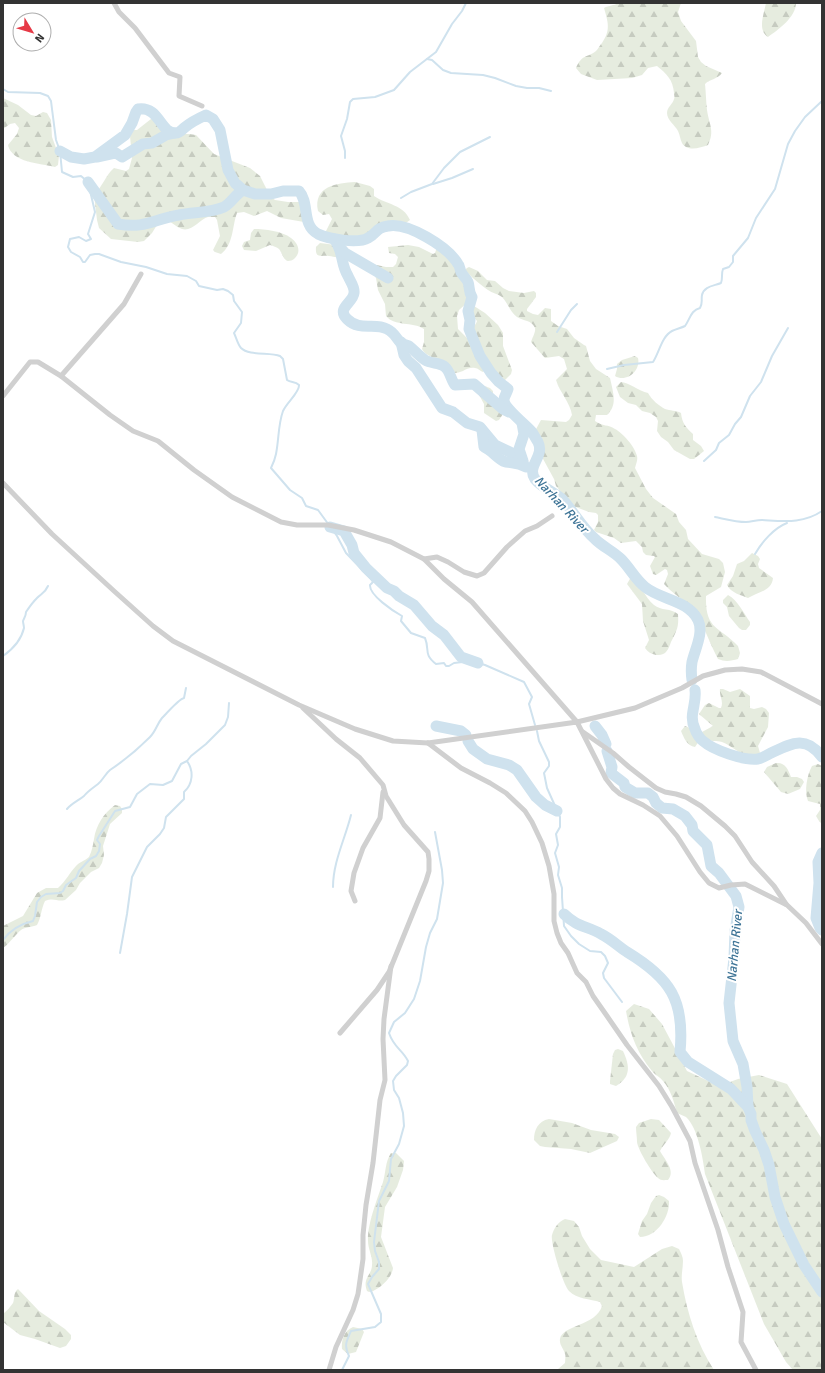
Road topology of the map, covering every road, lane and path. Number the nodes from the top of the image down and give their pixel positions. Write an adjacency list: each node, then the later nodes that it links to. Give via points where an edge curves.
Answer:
1 (114, 3): 2 (street, via 170,73 180,77 179,96)
2 (202, 106)
3 (142, 274): 4 (street, via 124,304)
4 (61, 376): 5 (street, via 38,362 30,362); 8 (street, via 110,415 133,431 158,441 232,497 281,522 328,525 354,530 391,542)
5 (3, 396)
6 (3, 483): 10 (street, via 52,534 153,626 174,641)
7 (552, 516): 8 (street, via 525,531 484,573 477,576 437,557)
8 (424, 559): 11 (street, via 472,602)
9 (822, 704): 11 (street, via 760,672 725,670 703,676 635,708)
10 (299, 705): 13 (street, via 355,729 393,741); 14 (street, via 360,758)
11 (578, 722): 12 (street); 13 (street)
12 (582, 732): 16 (street, via 656,788 686,797 725,826); 16 (street, via 613,788 660,816 709,883 719,888 745,884)
13 (428, 743): 21 (street, via 461,768 506,793 525,811 532,822 548,862 554,894 554,921 561,944 577,973 586,982 626,1045 659,1086 690,1141 743,1312 741,1342)
14 (383, 785): 15 (street, via 380,818 363,848 354,873 351,892); 18 (street, via 386,796 404,825 428,852 429,859 426,882)
15 (355, 901)
16 (787, 905): 17 (street, via 806,923)
17 (822, 944)
18 (391, 966): 19 (street, via 377,990); 20 (street, via 384,1019 385,1080 366,1205 358,1294)
19 (340, 1033)
20 (329, 1370)
21 (756, 1370)

